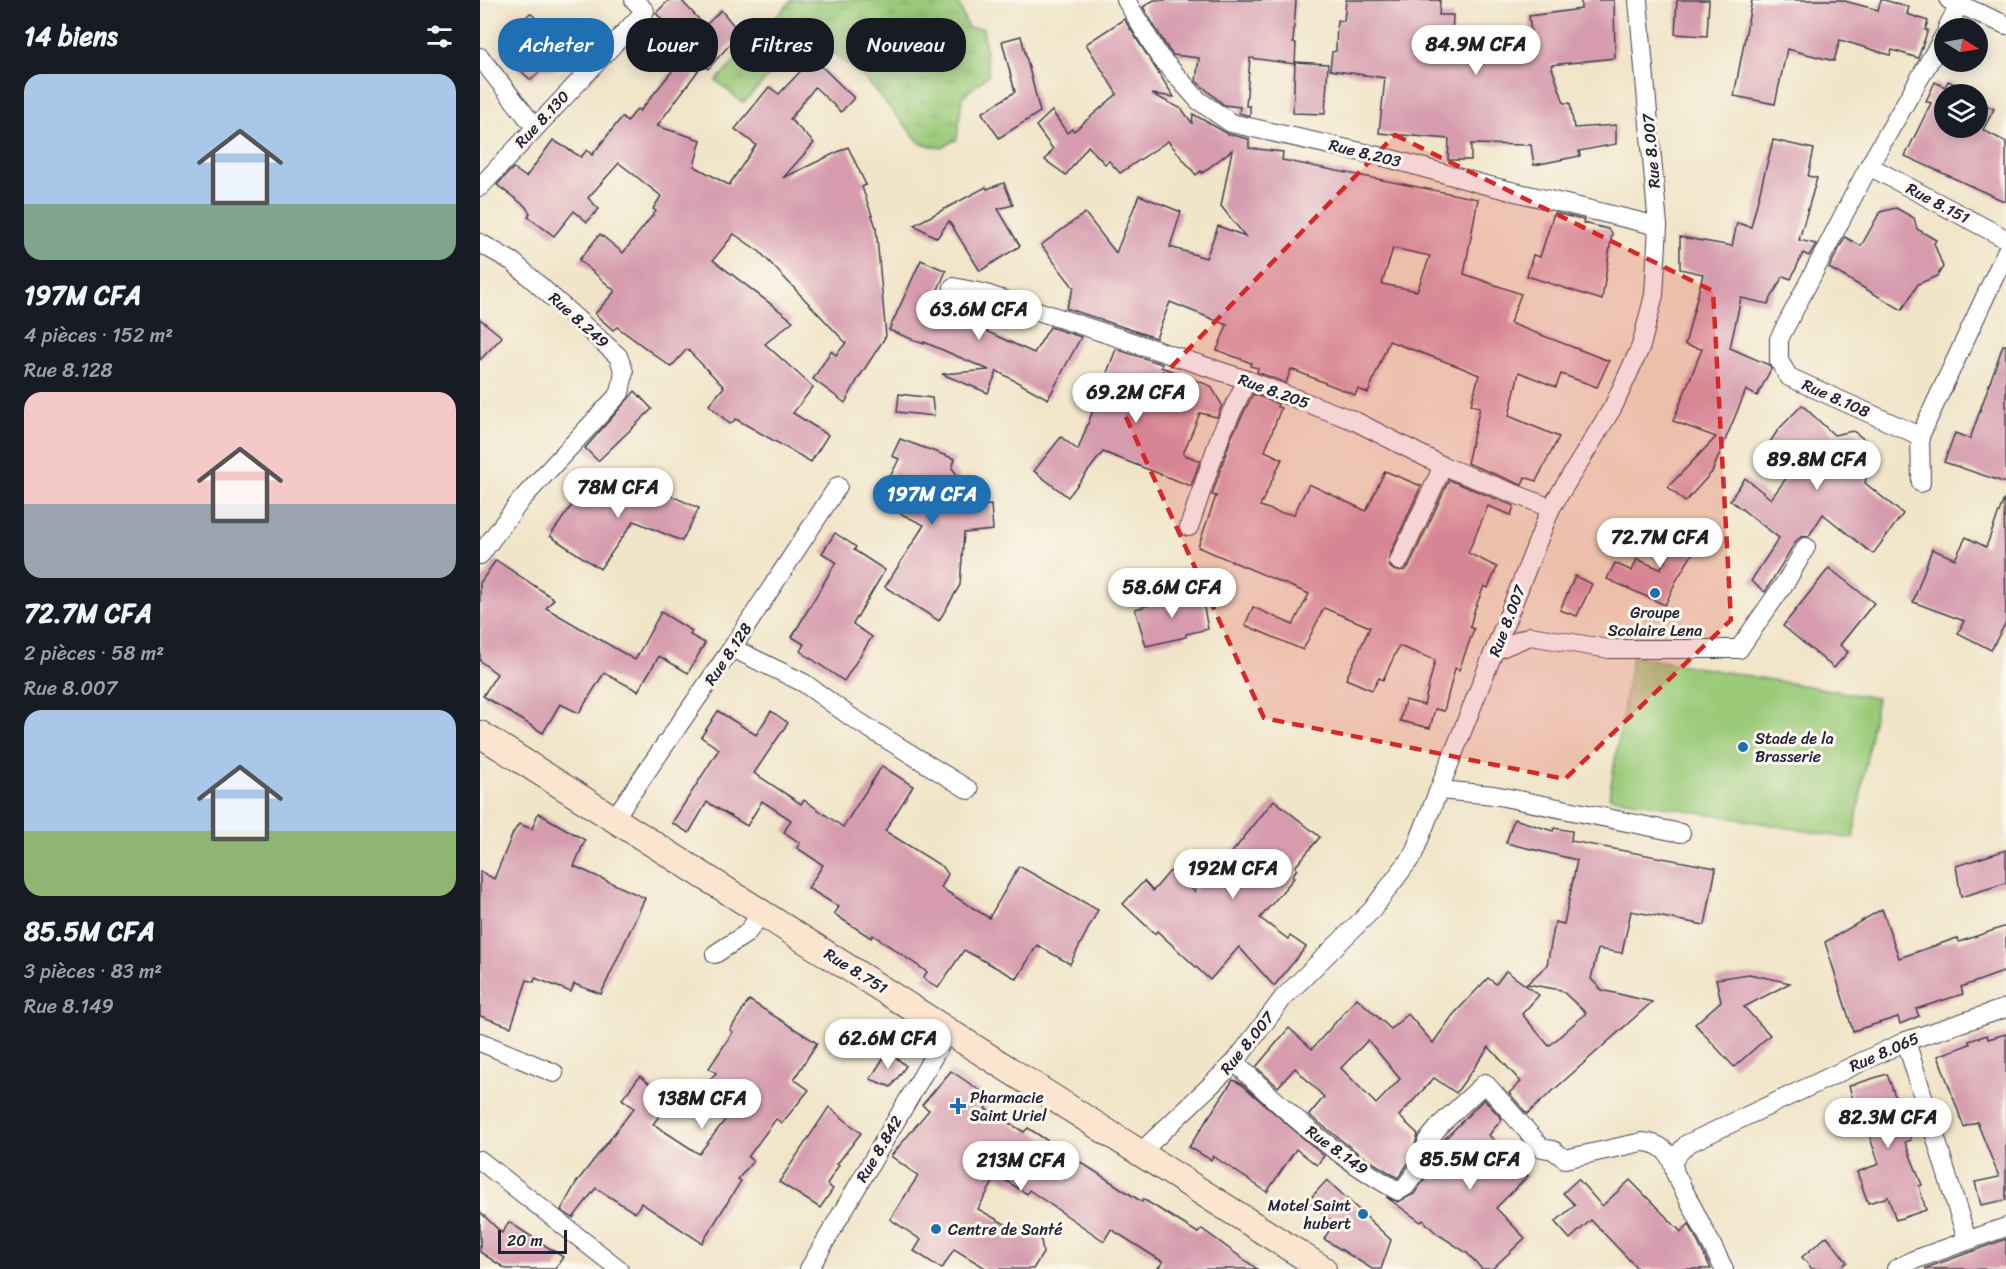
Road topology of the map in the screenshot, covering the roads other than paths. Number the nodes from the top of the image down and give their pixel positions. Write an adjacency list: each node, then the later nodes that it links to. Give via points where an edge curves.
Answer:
1 (1126, 0): 12 (street, Rue 8.203, via 1159,56 1198,100 1231,123)
2 (1638, 0): 12 (street, Rue 8.007)
3 (1954, 1): 5 (street); 6 (street)
4 (645, 4): 9 (street, Rue 8.130)
5 (1997, 13)
6 (1950, 18)
7 (1934, 53): 10 (street, Rue 8.108)
8 (480, 57): 9 (street)
9 (534, 126): 11 (street, Rue 8.130)
10 (1869, 166): 13 (street, Rue 8.151); 18 (street, Rue 8.108, via 1779,339 1779,361 1789,377)
11 (480, 187)
12 (1658, 226): 22 (street, Rue 8.007, via 1654,295 1641,346 1613,407)
13 (2006, 239)
14 (480, 243): 25 (street, Rue 8.249, via 513,262 565,306 618,356 624,372 620,393 521,500)
15 (2006, 252): 18 (street)
16 (952, 287): 17 (street, Rue 8.205, via 983,293)
17 (1247, 380): 19 (street, Rue 8.205, via 1355,421); 23 (street, via 1221,434)
18 (1920, 435): 20 (street)
19 (1443, 466): 22 (street, Rue 8.205); 26 (street)
20 (1921, 483)
21 (838, 486): 27 (street, Rue 8.128)
22 (1551, 508): 28 (street, Rue 8.007)
23 (1189, 527)
24 (1806, 547): 28 (street, via 1739,649 1609,649 1530,636)
25 (480, 555)
26 (1399, 561)
27 (732, 648): 30 (street, via 804,683 850,717); 32 (street, Rue 8.128)
28 (1496, 650): 31 (street, Rue 8.007)
29 (480, 734): 32 (main road, Rue 8.751)
30 (969, 790)
31 (1439, 790): 33 (street, via 1494,795); 40 (street, Rue 8.007, via 1413,855 1372,910 1283,998)
32 (613, 820): 34 (main road, Rue 8.751)
33 (1681, 833)
34 (763, 912): 35 (street, via 746,934); 37 (main road, Rue 8.751)
35 (715, 954)
36 (2006, 1008): 38 (street, Rue 8.065)
37 (949, 1030): 42 (main road, Rue 8.751); 48 (street, Rue 8.842)
38 (1906, 1041): 44 (street, Rue 8.065, via 1687,1144); 46 (street)
39 (480, 1042): 41 (street)
40 (1235, 1062): 42 (street, Rue 8.007); 44 (street, Rue 8.149, via 1316,1138 1398,1191 1423,1162 1427,1141 1485,1083 1542,1148 1565,1159 1642,1142 1663,1148)
41 (554, 1073)
42 (1142, 1152): 49 (main road, Rue 8.751)
43 (480, 1160): 47 (street)
44 (1673, 1160): 50 (street, via 1675,1173)
45 (2006, 1227): 46 (street)
46 (1967, 1240): 51 (street)
47 (615, 1268)
48 (809, 1269)
49 (1323, 1269)
50 (1724, 1269)
51 (1896, 1269)

